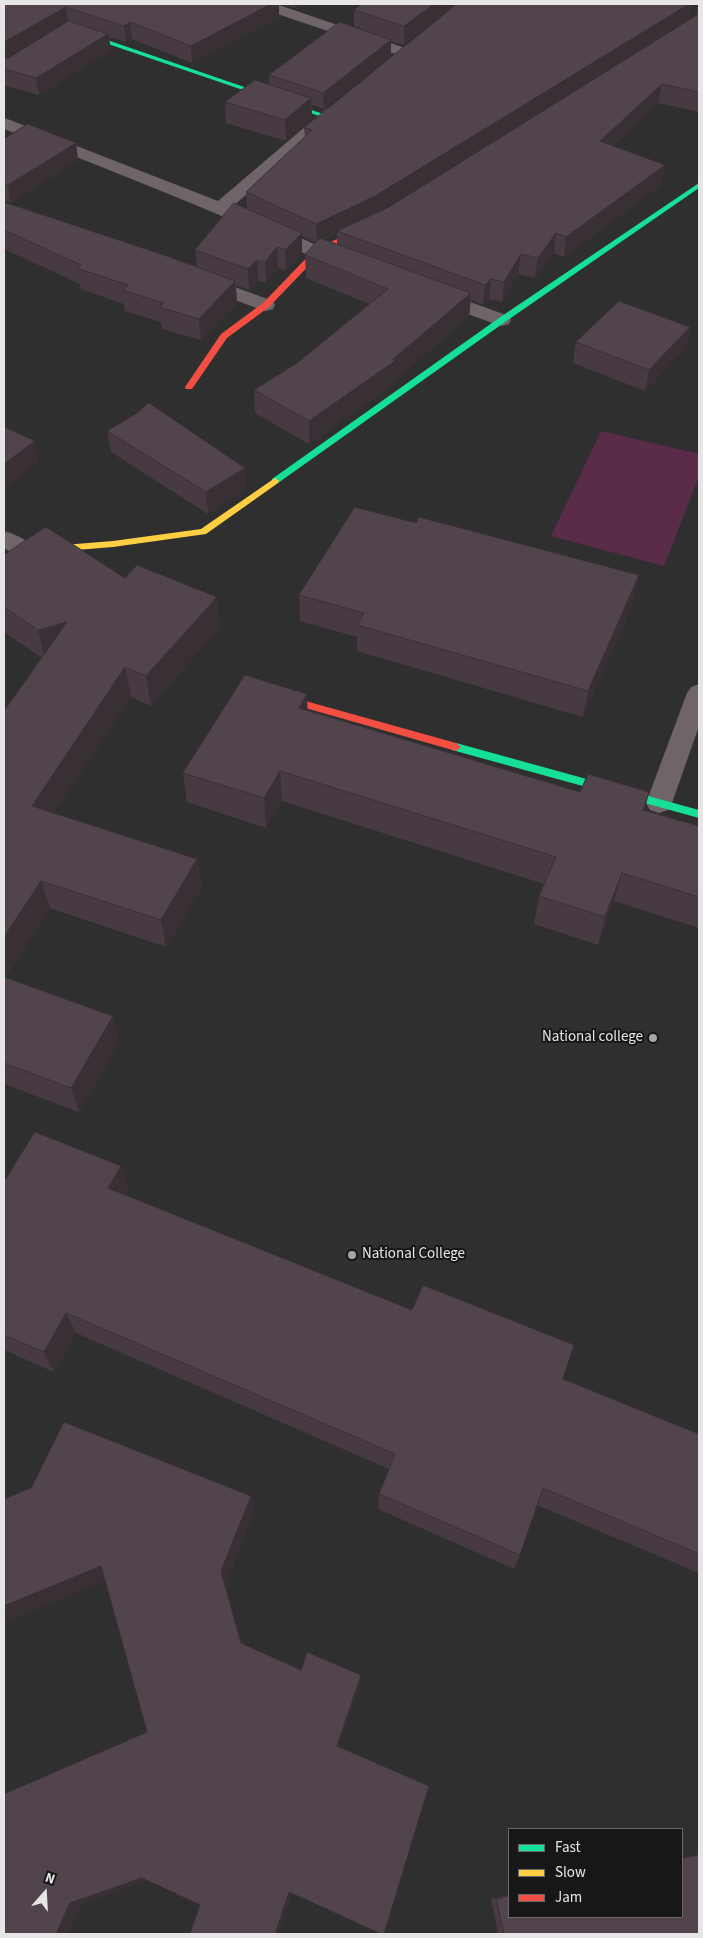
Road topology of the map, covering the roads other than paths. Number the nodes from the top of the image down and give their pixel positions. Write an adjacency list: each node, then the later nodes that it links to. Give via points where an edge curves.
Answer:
1 (262, 4): 4 (street)
2 (61, 35): 7 (street, via 69,30)
3 (422, 41): 4 (street)
4 (406, 53): 5 (street)
5 (391, 66)
6 (344, 103): 7 (street)
7 (326, 117): 10 (street)
8 (4, 123): 10 (street)
9 (699, 185): 17 (street)
10 (220, 208): 12 (street)
11 (382, 221): 12 (street)
12 (317, 252): 13 (street); 16 (street)
13 (363, 269)
14 (182, 274): 16 (street)
15 (419, 289): 17 (street)
16 (266, 305): 18 (street, via 224,336)
17 (502, 320): 20 (street, via 203,532)
18 (189, 387)
19 (4, 538): 20 (street)
20 (26, 551): 21 (street)
21 (4, 559)
22 (699, 693): 24 (street)
23 (284, 699): 24 (street)
24 (659, 803): 25 (street)
25 (699, 814)

